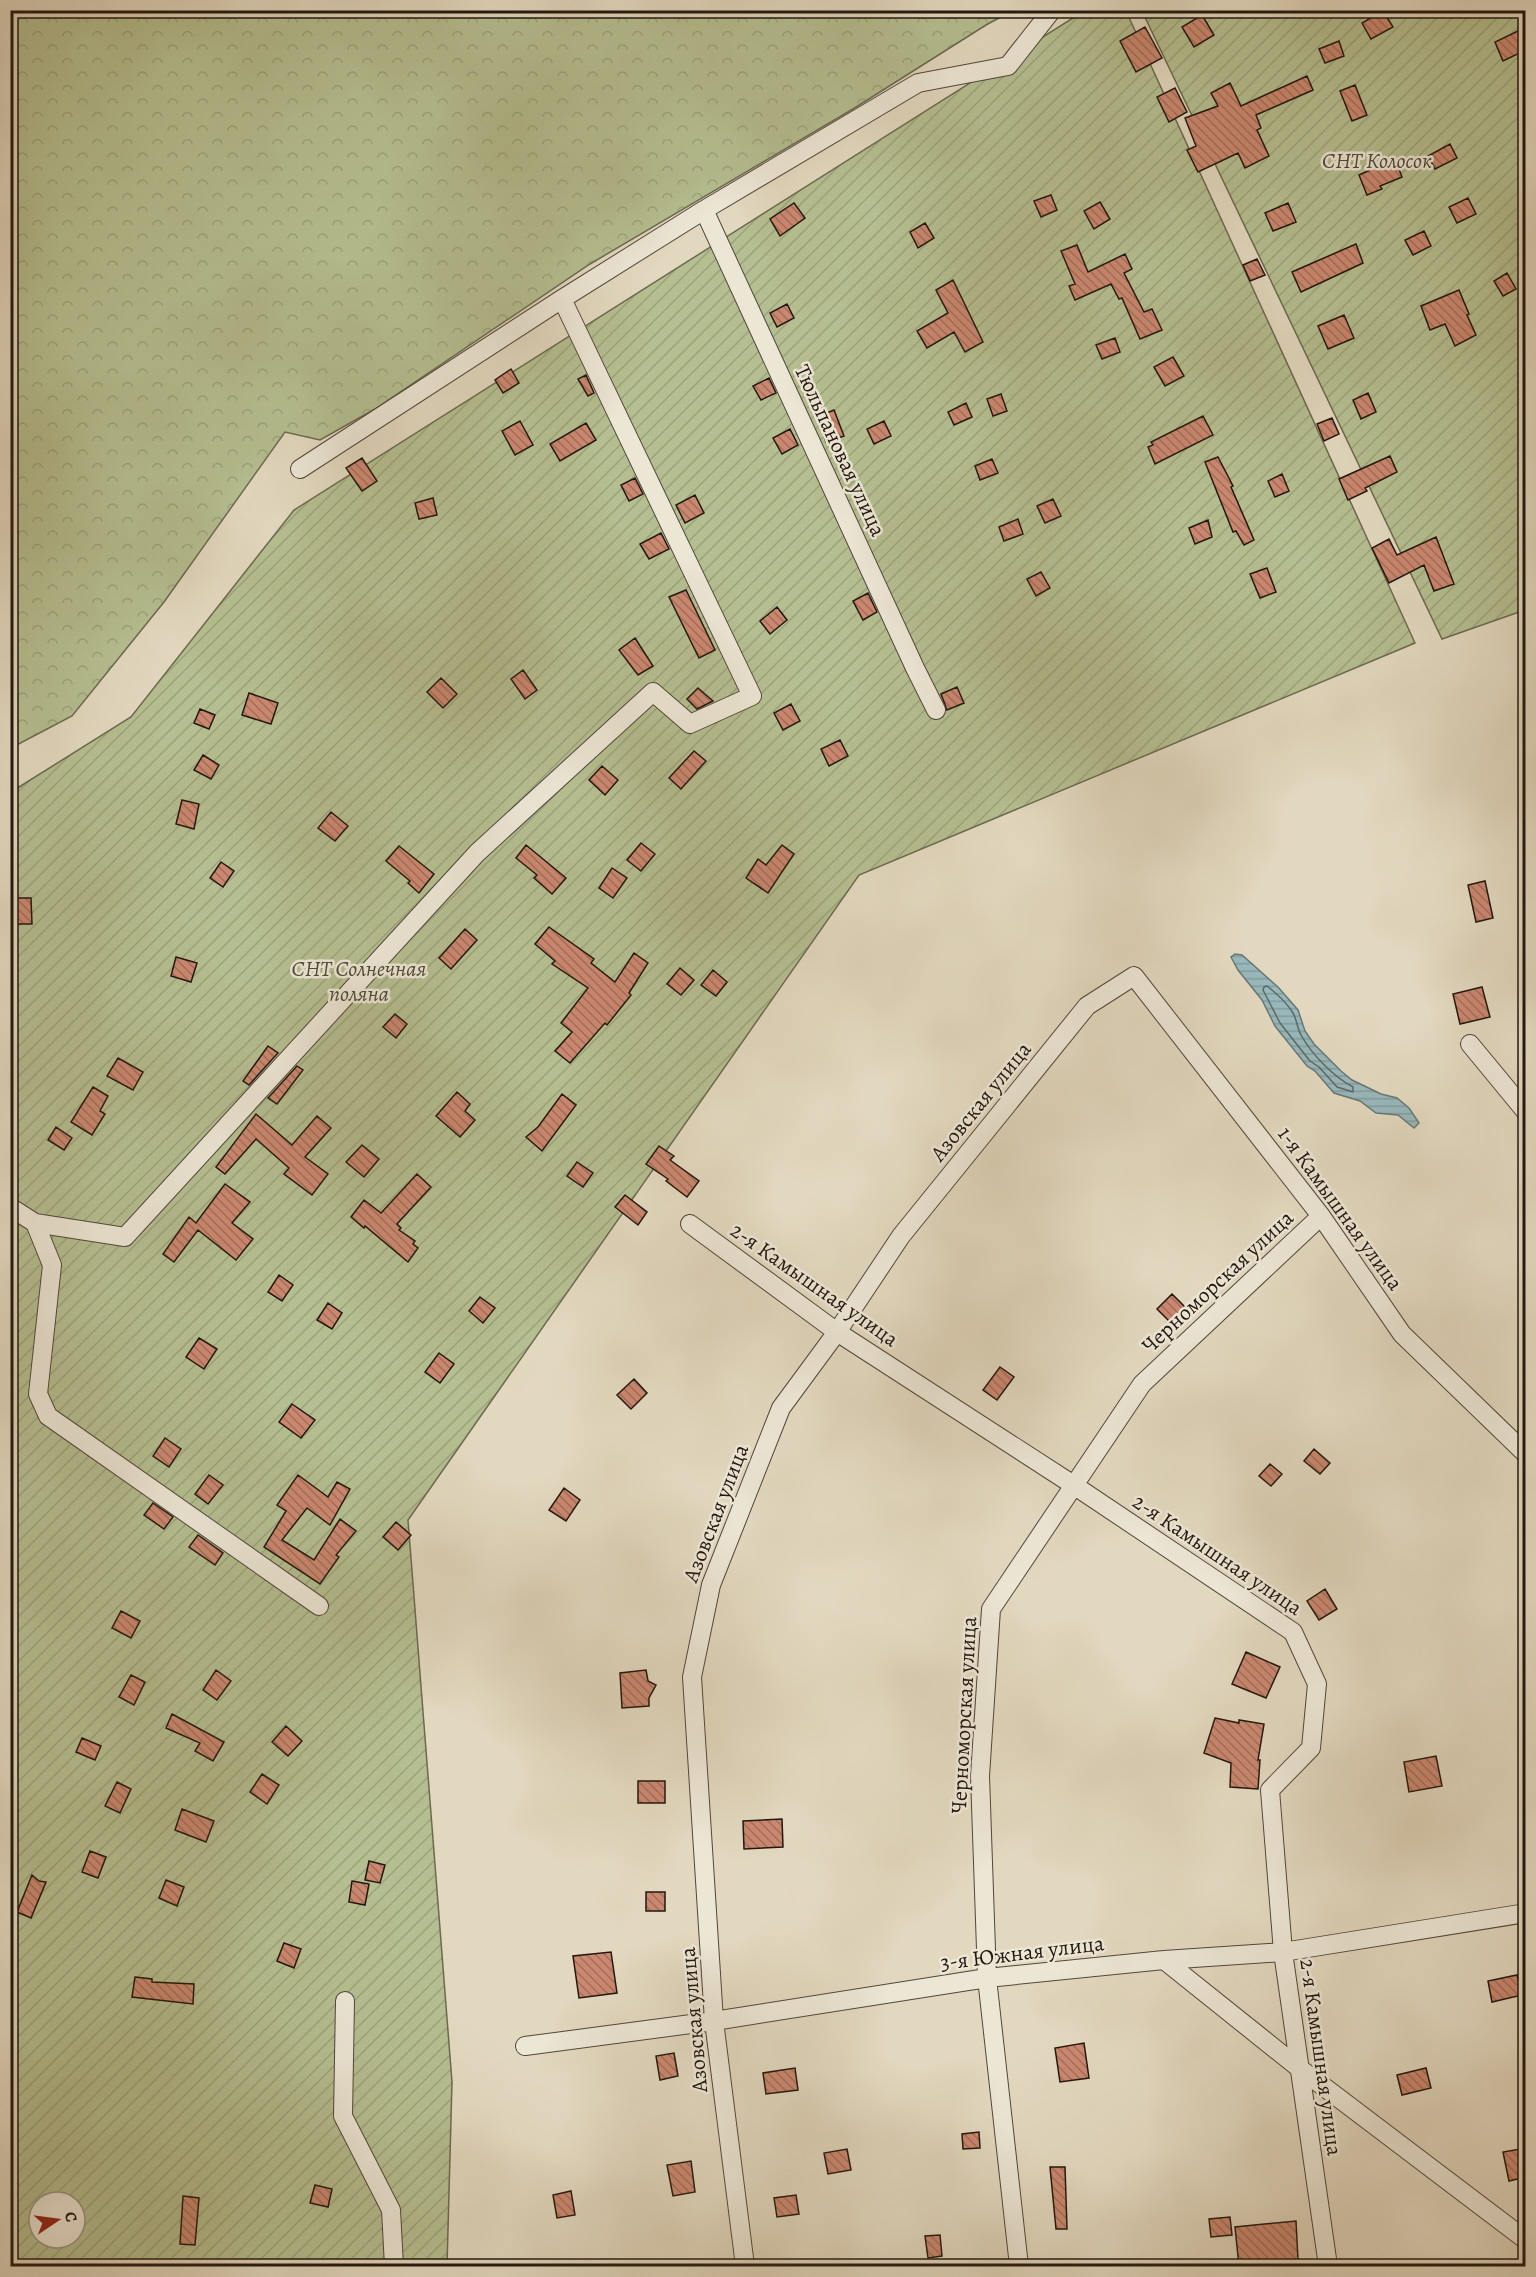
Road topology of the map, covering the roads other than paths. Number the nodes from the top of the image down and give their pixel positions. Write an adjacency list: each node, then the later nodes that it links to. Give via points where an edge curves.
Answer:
1 (1052, 10): 2 (street, via 1008,66 918,83)
2 (704, 210): 3 (street); 5 (street, Тюльпановая улица)
3 (562, 299): 4 (street); 11 (street, via 752,696 690,724 653,692 477,854 125,1237)
4 (300, 469)
5 (936, 710)
6 (1134, 976): 10 (street, 1-я Камышная улица); 13 (street, Азовская улица, via 1087,1006 901,1236)
7 (1470, 1044): 8 (street)
8 (1526, 1112)
9 (10, 1207): 11 (street)
10 (1322, 1216): 14 (street, 1-я Камышная улица, via 1402,1334); 15 (street, Черноморская улица, via 1142,1383)
11 (35, 1223): 16 (street, via 52,1265 38,1394 48,1416)
12 (690, 1224): 13 (street, 2-я Камышная улица)
13 (837, 1332): 15 (street, 2-я Камышная улица); 22 (street, Азовская улица, via 781,1408 711,1585 692,1677)
14 (1526, 1454)
15 (1075, 1486): 18 (street, 2-я Камышная улица, via 1293,1632 1308,1663 1317,1684 1311,1748 1270,1790); 20 (street, Черноморская улица, via 991,1609 981,1776)
16 (320, 1606)
17 (1526, 1913): 18 (street, 3-я Южная улица)
18 (1283, 1952): 19 (street, 3-я Южная улица); 24 (street, 2-я Камышная улица)
19 (1164, 1960): 20 (street, 3-я Южная улица); 24 (street)
20 (987, 1978): 22 (street, 3-я Южная улица); 28 (street, Черноморская улица)
21 (345, 2001): 26 (street, via 343,2116 391,2210)
22 (714, 2021): 23 (street, 3-я Южная улица); 27 (street, Азовская улица)
23 (525, 2046)
24 (1299, 2068): 25 (street); 29 (street, 2-я Камышная улица)
25 (1526, 2240)
26 (394, 2266)
27 (745, 2266)
28 (1019, 2266)
29 (1328, 2266)

